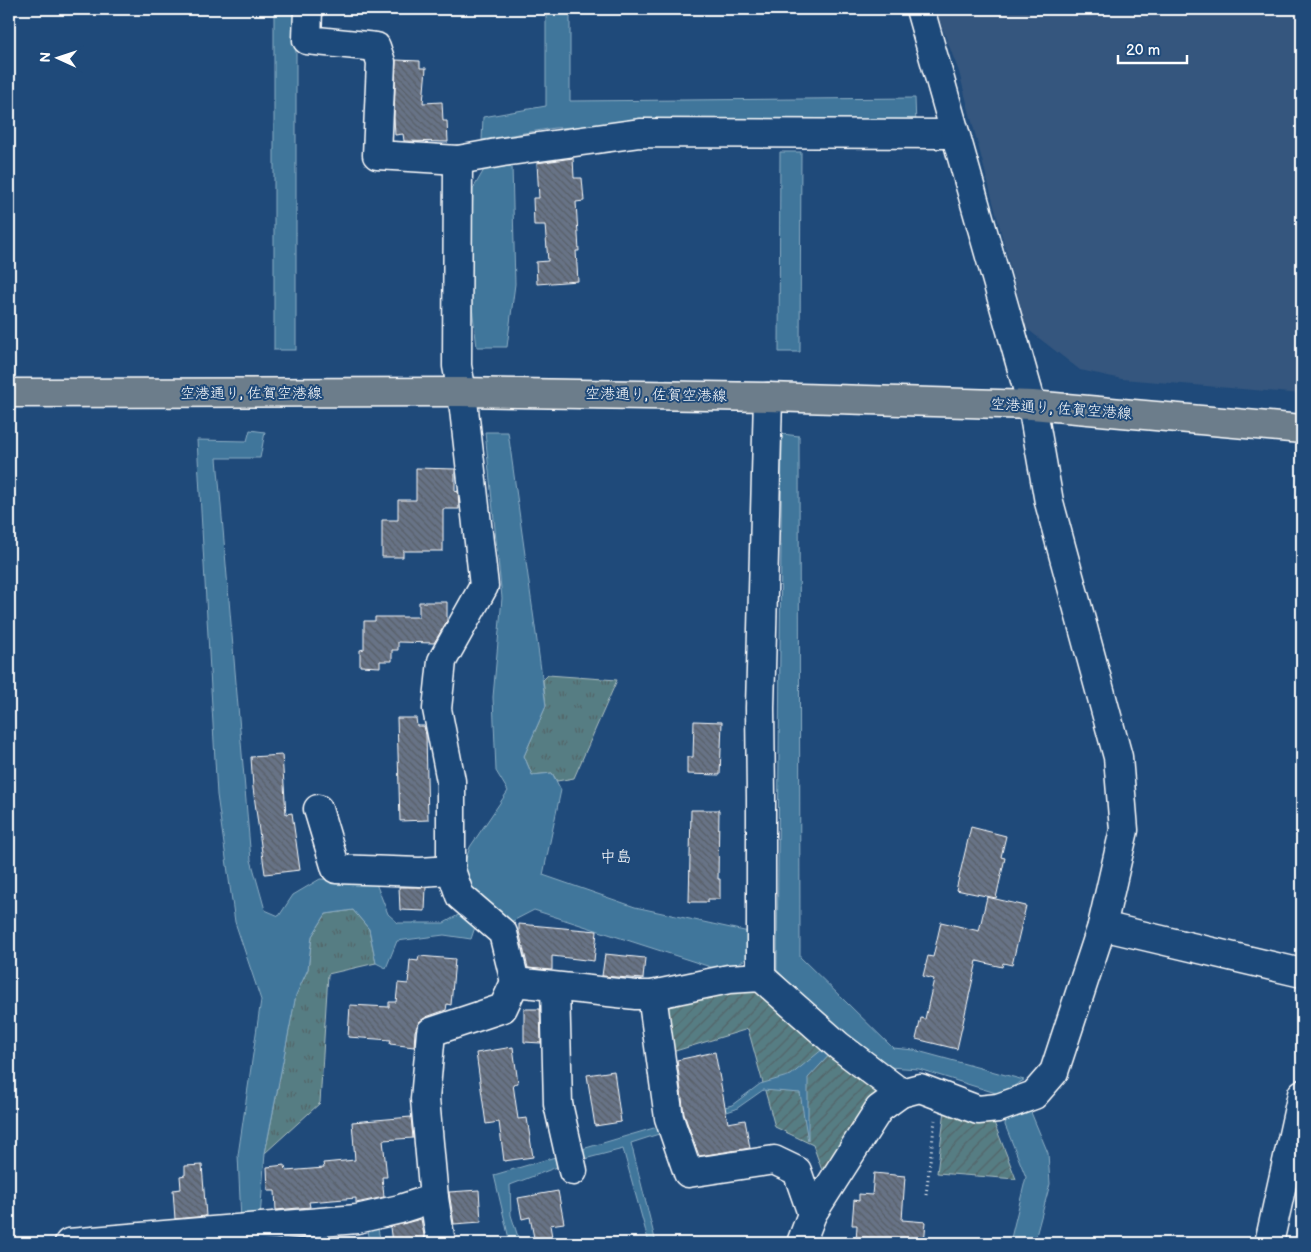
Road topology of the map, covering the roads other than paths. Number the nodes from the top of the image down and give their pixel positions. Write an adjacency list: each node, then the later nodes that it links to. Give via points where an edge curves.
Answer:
1 (308, 9): 4 (street, via 307,40 376,47 381,62 377,155)
2 (920, 9): 3 (street)
3 (955, 134): 4 (street, via 640,133); 8 (street)
4 (458, 160): 5 (street, via 457,366)
5 (462, 392): 6 (main road, 空港通り, 佐賀空港線); 7 (main road, 空港通り, 佐賀空港線); 11 (street, via 484,586 442,661 437,709 451,781)
6 (9, 393)
7 (768, 397): 8 (main road, 空港通り, 佐賀空港線); 14 (street, via 760,708)
8 (1032, 405): 9 (main road, 空港通り, 佐賀空港線); 12 (street, via 1049,502 1118,757 1124,830)
9 (1302, 429)
10 (318, 809): 11 (street, via 336,869)
11 (451, 870): 15 (street, via 460,896 503,933)
12 (1102, 926): 13 (street); 18 (street, via 1054,1072 1034,1095 1007,1105 978,1110 920,1088)
13 (1302, 973)
14 (761, 977): 17 (street, via 729,979); 18 (street, via 839,1046)
15 (515, 982): 16 (street); 21 (street, via 503,1008 431,1032 425,1100)
16 (555, 987): 17 (street); 20 (street, via 558,1104)
17 (652, 995): 22 (street, via 672,1127 688,1173 774,1160 797,1171)
18 (901, 1093): 22 (street, via 879,1109)
19 (1302, 1094): 26 (street)
20 (571, 1160)
21 (434, 1198): 23 (street, via 400,1210 357,1219); 24 (street)
22 (812, 1214): 25 (street)
23 (69, 1243)
24 (441, 1243)
25 (801, 1243)
26 (1269, 1243)

